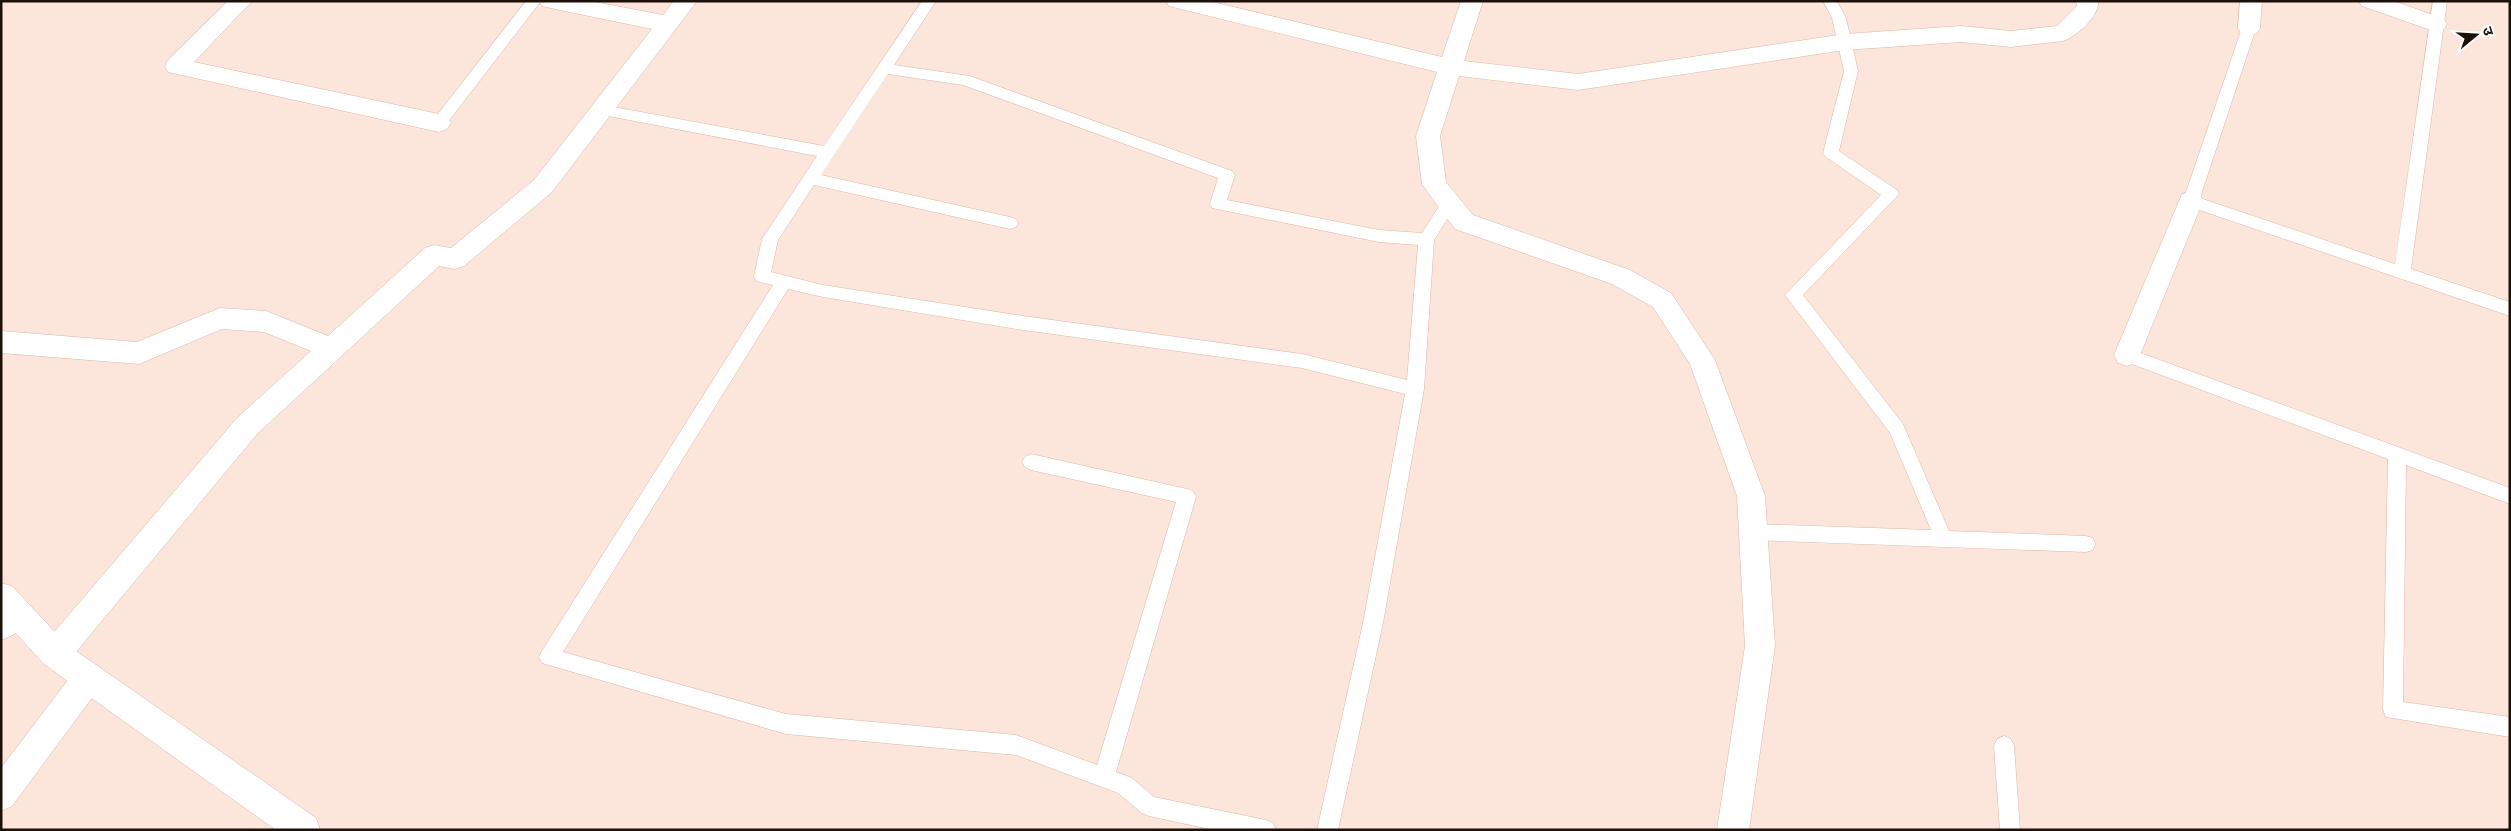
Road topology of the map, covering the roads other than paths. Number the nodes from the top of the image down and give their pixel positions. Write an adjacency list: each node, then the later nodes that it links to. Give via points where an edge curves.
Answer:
1 (241, 1): 20 (street, via 176,66)
2 (534, 1): 20 (lane)
3 (550, 1): 13 (street)
4 (686, 1): 13 (street)
5 (929, 1): 18 (lane)
6 (1177, 1): 17 (street)
7 (1472, 1): 17 (street)
8 (1830, 1): 16 (lane)
9 (2087, 1): 16 (street, via 2088,8 2063,33 2011,39 1961,34)
10 (2251, 1): 15 (street)
11 (2370, 1): 14 (street)
12 (2440, 1): 14 (lane)
13 (668, 24): 19 (street)
14 (2436, 24): 27 (lane)
15 (2249, 28): 23 (lane)
16 (1845, 42): 17 (street, via 1578,82); 38 (lane, via 1851,71 1832,153 1891,194 1793,295 1897,429)
17 (1449, 67): 24 (street, via 1428,136 1434,184)
18 (883, 68): 21 (lane); 26 (lane, via 965,80 1227,175 1218,204 1379,236)
19 (603, 110): 21 (lane); 31 (street, via 543,186 455,259 434,255)
20 (439, 123)
21 (826, 152): 22 (lane)
22 (809, 178): 25 (lane); 28 (lane, via 770,239 762,276)
23 (2191, 201): 27 (lane); 32 (street)
24 (1450, 204): 26 (lane); 37 (street, via 1464,222 1621,278 1662,300 1702,360 1751,496)
25 (1010, 223)
26 (1426, 239): 33 (lane)
27 (2402, 272): 29 (lane)
28 (784, 282): 33 (lane, via 1022,323 1302,361); 45 (lane, via 549,657 786,724 1016,745)
29 (2510, 309)
30 (1, 342): 31 (street, via 139,353 220,318 266,322)
31 (330, 348): 41 (street, via 247,426)
32 (2127, 356): 34 (lane)
33 (1415, 389): 49 (lane, via 1373,623)
34 (2397, 454): 36 (lane); 43 (lane, via 2393,710)
35 (1031, 462): 45 (lane, via 1187,497)
36 (2510, 496)
37 (1753, 532): 38 (lane); 50 (street, via 1760,646)
38 (1944, 540): 39 (lane)
39 (2086, 544)
40 (7, 612): 41 (street)
41 (55, 654): 42 (street)
42 (89, 678): 46 (street); 47 (street)
43 (2510, 727)
44 (2004, 746): 51 (lane)
45 (1104, 777): 48 (lane, via 1125,785 1149,806)
46 (1, 795)
47 (304, 830)
48 (1266, 830)
49 (1327, 830)
50 (1733, 830)
51 (2010, 830)

